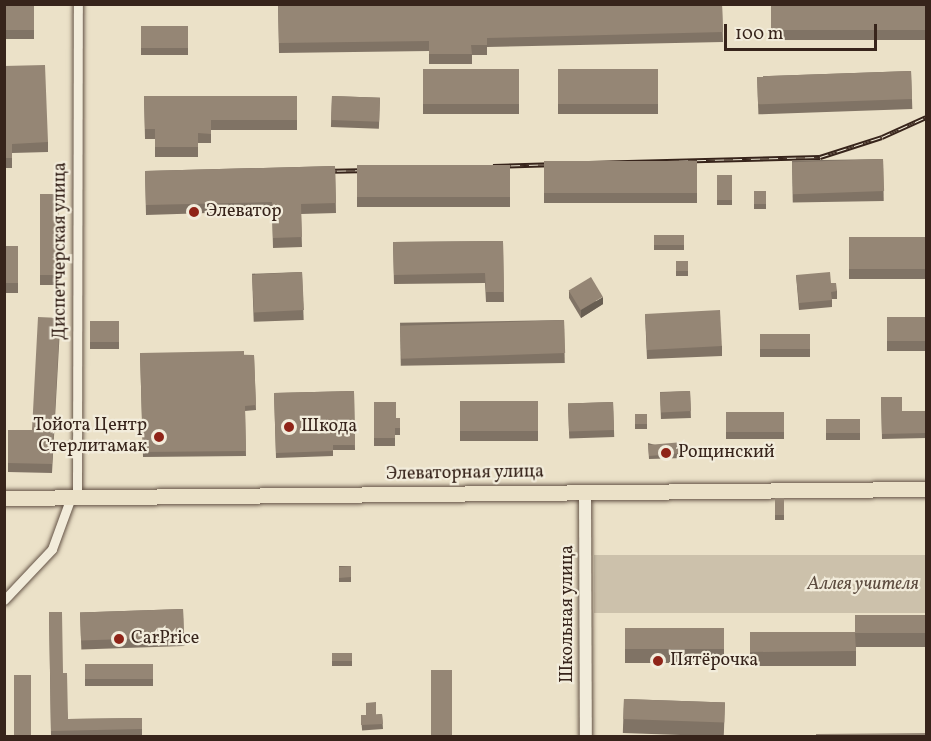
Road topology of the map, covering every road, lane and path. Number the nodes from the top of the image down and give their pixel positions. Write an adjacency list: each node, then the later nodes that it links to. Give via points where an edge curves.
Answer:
1 (78, 4): 4 (street, Диспетчерская улица)
2 (927, 489): 3 (main road, Элеваторная улица)
3 (585, 492): 4 (main road, Элеваторная улица); 7 (street, Школьная улица)
4 (74, 497): 5 (main road, Элеваторная улица); 6 (street, Диспетчерская улица, via 52,549)
5 (4, 498)
6 (4, 600)
7 (586, 736)

